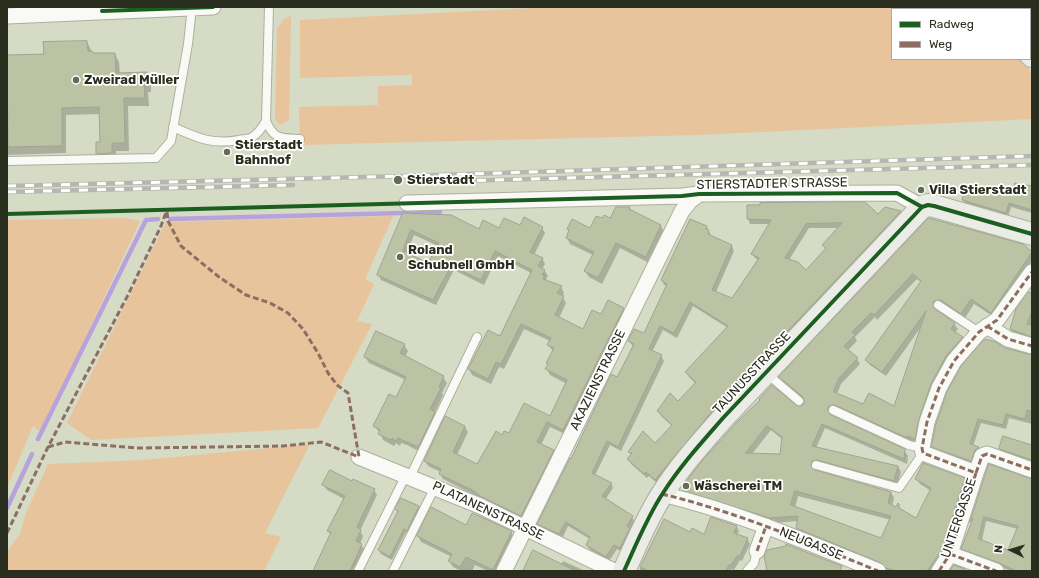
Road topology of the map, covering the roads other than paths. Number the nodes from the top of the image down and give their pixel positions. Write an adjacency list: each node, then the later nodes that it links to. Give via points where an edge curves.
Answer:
1 (192, 7): 2 (street); 4 (street); 7 (lane)
2 (213, 7)
3 (269, 7): 6 (lane)
4 (31, 11): 5 (street)
5 (7, 16)
6 (266, 122): 7 (lane, via 251,138 228,142 197,138); 8 (lane, via 270,132 278,138)
7 (173, 127): 9 (lane, via 171,141 156,158)
8 (300, 139)
9 (7, 161)
10 (699, 194): 11 (street, STIERSTADTER STRASSE); 12 (street, STIERSTADTER STRASSE, via 896,193); 31 (street, AKAZIENSTRASSE, via 682,211)
11 (407, 203)
12 (922, 207): 13 (street, STIERSTADTER STRASSE, via 934,206); 19 (street, TAUNUSSTRASSE)
13 (1032, 234)
14 (1032, 272): 16 (street, via 997,320)
15 (938, 305): 16 (lane)
16 (983, 329): 18 (street, via 1008,340); 22 (street, via 954,361 939,388 927,422)
17 (477, 337): 27 (lane)
18 (1032, 346)
19 (766, 373): 20 (lane); 29 (street, TAUNUSSTRASSE, via 692,453)
20 (799, 401)
21 (832, 410): 22 (lane)
22 (923, 451): 24 (lane, via 899,488); 26 (street, UNTERGASSE)
23 (359, 456): 27 (street, PLATANENSTRASSE)
24 (816, 465)
25 (1032, 470): 26 (street, via 987,454 982,456)
26 (976, 474): 33 (street, UNTERGASSE)
27 (408, 476): 28 (street, PLATANENSTRASSE); 34 (lane)
28 (435, 487): 31 (street, PLATANENSTRASSE); 35 (lane)
29 (662, 494): 30 (street, NEUGASSE); 38 (street, TAUNUSSTRASSE)
30 (766, 526): 32 (street, NEUGASSE); 40 (street, NEUGASSE)
31 (525, 528): 36 (street, AKAZIENSTRASSE); 37 (street, PLATANENSTRASSE)
32 (757, 551): 39 (lane, via 754,563)
33 (950, 554): 41 (street, UNTERGASSE); 42 (street)
34 (358, 571)
35 (393, 571)
36 (504, 571)
37 (614, 571)
38 (624, 571)
39 (747, 571)
40 (878, 571)
41 (939, 571)
42 (996, 571)

